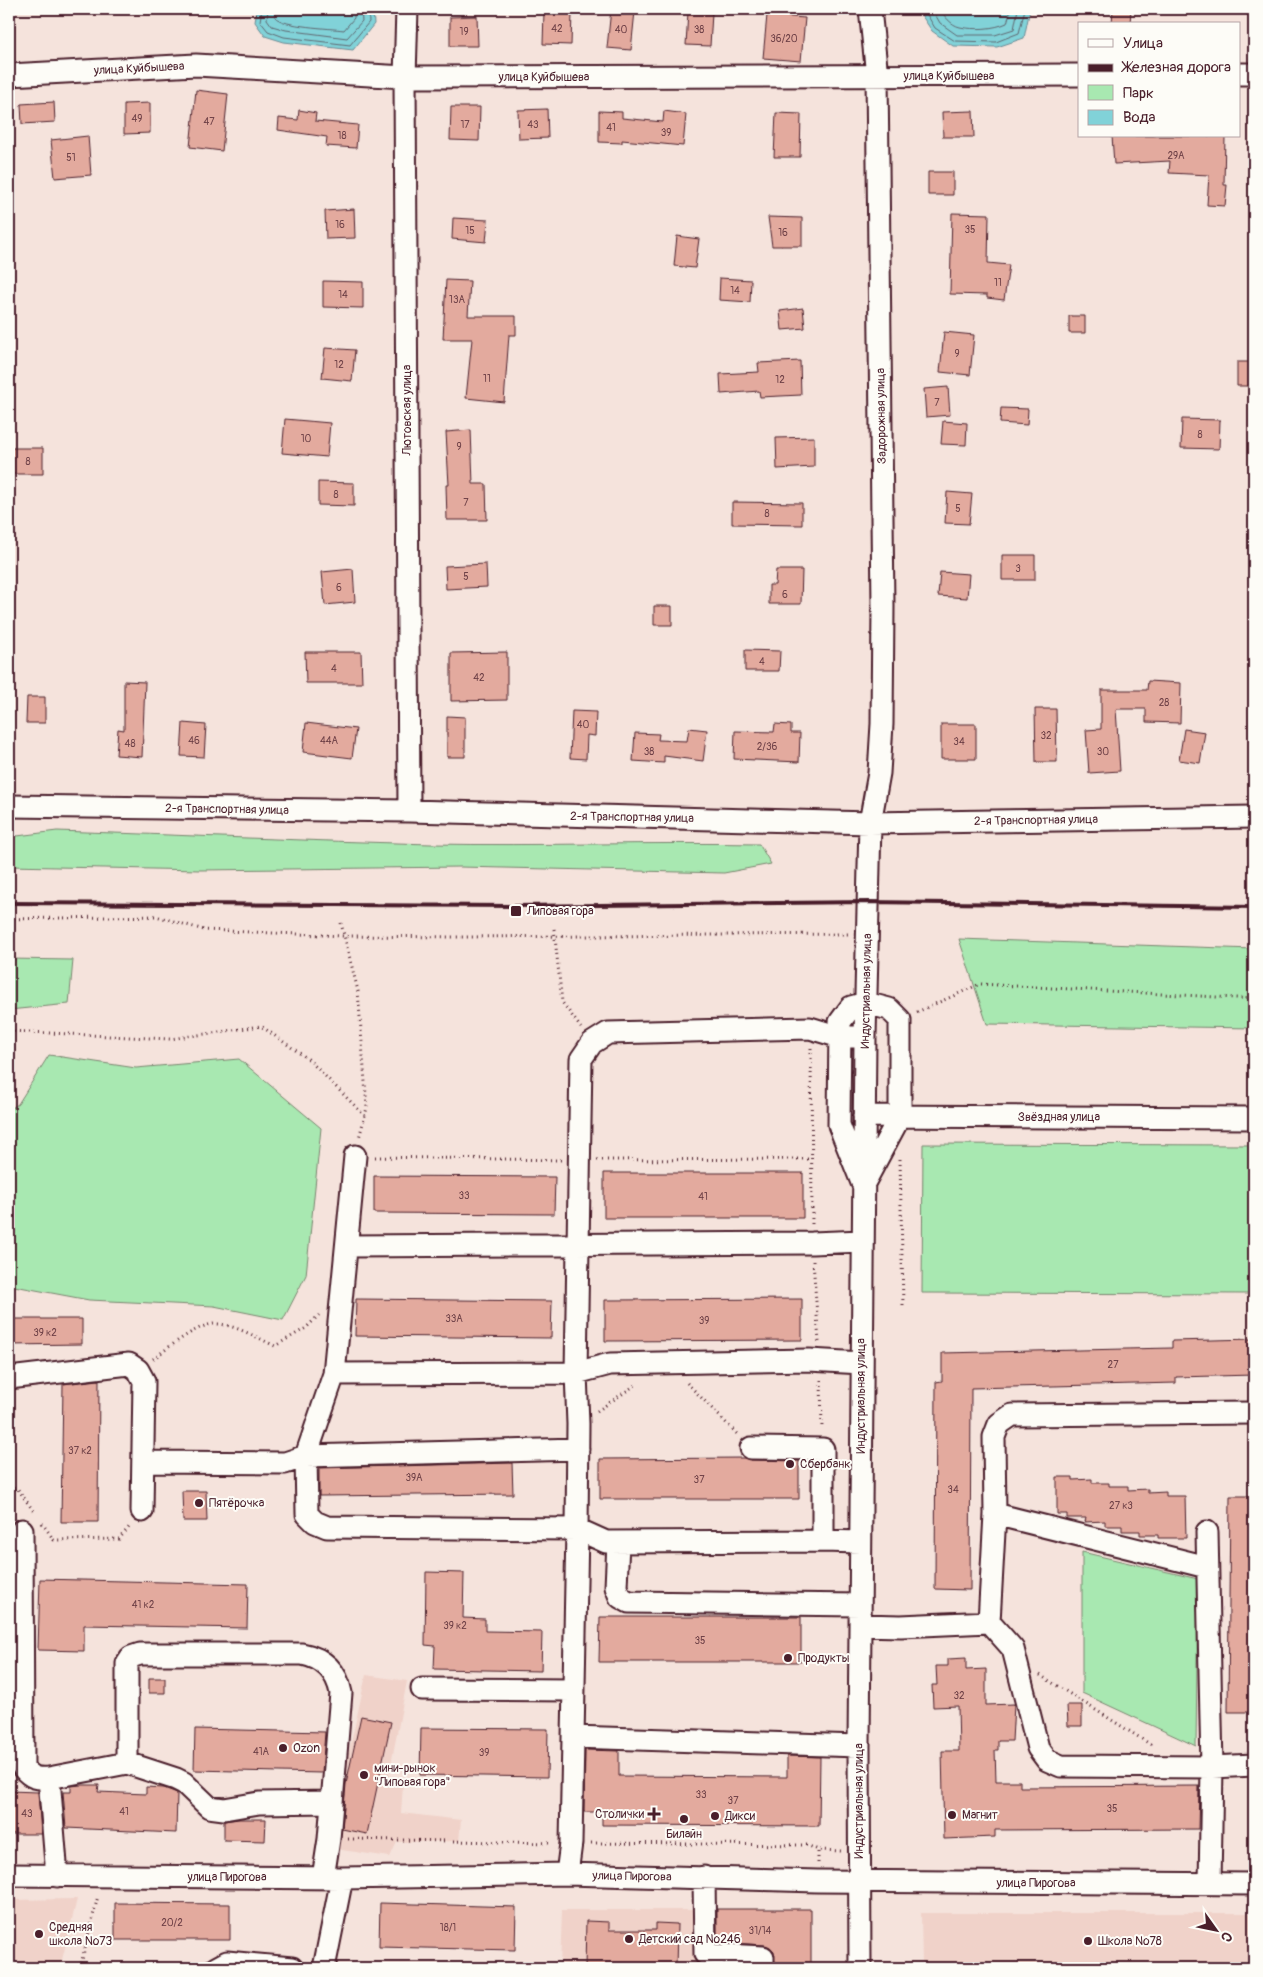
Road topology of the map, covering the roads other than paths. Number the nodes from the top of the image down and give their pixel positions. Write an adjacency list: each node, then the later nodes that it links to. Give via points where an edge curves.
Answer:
1 (407, 9): 8 (street, Лютовская улица)
2 (870, 9): 7 (street, Задорожная улица)
3 (1240, 74): 4 (street)
4 (1254, 74)
5 (9, 75): 8 (street, улица Куйбышева, via 196,65)
6 (1078, 75): 7 (street, улица Куйбышева)
7 (877, 76): 8 (street, улица Куйбышева); 12 (street, Задорожная улица, via 882,724 879,773)
8 (405, 77): 10 (street, Лютовская улица)
9 (9, 806): 10 (street, 2-я Транспортная улица)
10 (408, 811): 12 (street, 2-я Транспортная улица)
11 (1254, 817): 12 (street, 2-я Транспортная улица)
12 (870, 823): 13 (street, Индустриальная улица)
13 (866, 1004): 14 (street, via 851,1007 840,1022); 15 (street, Индустриальная улица); 17 (street, via 889,1009 900,1020)
14 (840, 1037): 15 (street); 20 (street, via 839,1125); 22 (street, via 810,1028 637,1032 608,1033 592,1043 582,1059)
15 (865, 1037): 16 (street, Индустриальная улица)
16 (864, 1116): 17 (street, Звёздная улица); 20 (street, Индустриальная улица)
17 (900, 1116): 18 (street, Звёздная улица); 20 (street)
18 (1254, 1118)
19 (355, 1156): 23 (street)
20 (863, 1184): 21 (street, Индустриальная улица)
21 (863, 1241): 22 (street); 24 (street, Индустриальная улица)
22 (580, 1245): 23 (street); 25 (street)
23 (347, 1246): 26 (street)
24 (862, 1363): 25 (street, via 809,1360 610,1364); 40 (street, Индустриальная улица)
25 (576, 1373): 26 (street); 30 (street)
26 (334, 1374): 31 (street)
27 (9, 1378): 32 (street, via 128,1364 138,1370 144,1381)
28 (1254, 1413): 34 (street, via 1012,1415 999,1424 994,1437)
29 (751, 1448): 38 (street, via 823,1449)
30 (578, 1449): 31 (street); 35 (street)
31 (306, 1456): 32 (street, via 285,1463); 35 (street, via 307,1514 327,1527)
32 (144, 1462): 33 (street)
33 (142, 1510)
34 (995, 1514): 41 (street); 43 (street)
35 (577, 1529): 39 (street, via 606,1542); 45 (street)
36 (22, 1530): 51 (street, via 23,1768 36,1779)
37 (1207, 1532): 41 (street)
38 (823, 1540): 39 (street); 40 (street)
39 (618, 1542): 42 (street, via 616,1587 620,1596 629,1602)
40 (860, 1542): 42 (street, Индустриальная улица)
41 (1207, 1567): 50 (street)
42 (860, 1615): 43 (street, via 901,1626); 47 (street, Индустриальная улица)
43 (990, 1622): 50 (street, via 1013,1649 1038,1748 1047,1760 1060,1766)
44 (422, 1689): 45 (street)
45 (573, 1690): 46 (street)
46 (573, 1737): 47 (street); 53 (street, via 571,1843)
47 (859, 1746): 58 (street, Индустриальная улица)
48 (127, 1763): 51 (street); 52 (street, via 184,1783 209,1807 224,1809 259,1803); 52 (street, via 127,1663 131,1657 140,1654 302,1654 322,1660 334,1672 341,1693)
49 (1254, 1765): 50 (street)
50 (1212, 1767): 59 (street)
51 (50, 1778): 55 (street)
52 (331, 1802): 57 (street)
53 (567, 1874): 56 (street, улица Пирогова); 57 (street, улица Пирогова)
54 (9, 1875): 55 (street, улица Пирогова)
55 (57, 1876): 57 (street, улица Пирогова)
56 (704, 1877): 58 (street, улица Пирогова); 64 (street, via 705,1954 764,1958)
57 (332, 1878): 63 (street)
58 (858, 1880): 59 (street, улица Пирогова); 65 (street, Индустриальная улица)
59 (1210, 1884): 60 (street, улица Пирогова)
60 (1254, 1884)
61 (216, 1968): 62 (street, via 227,1962)
62 (292, 1968)
63 (324, 1968)
64 (763, 1968)
65 (860, 1968)

